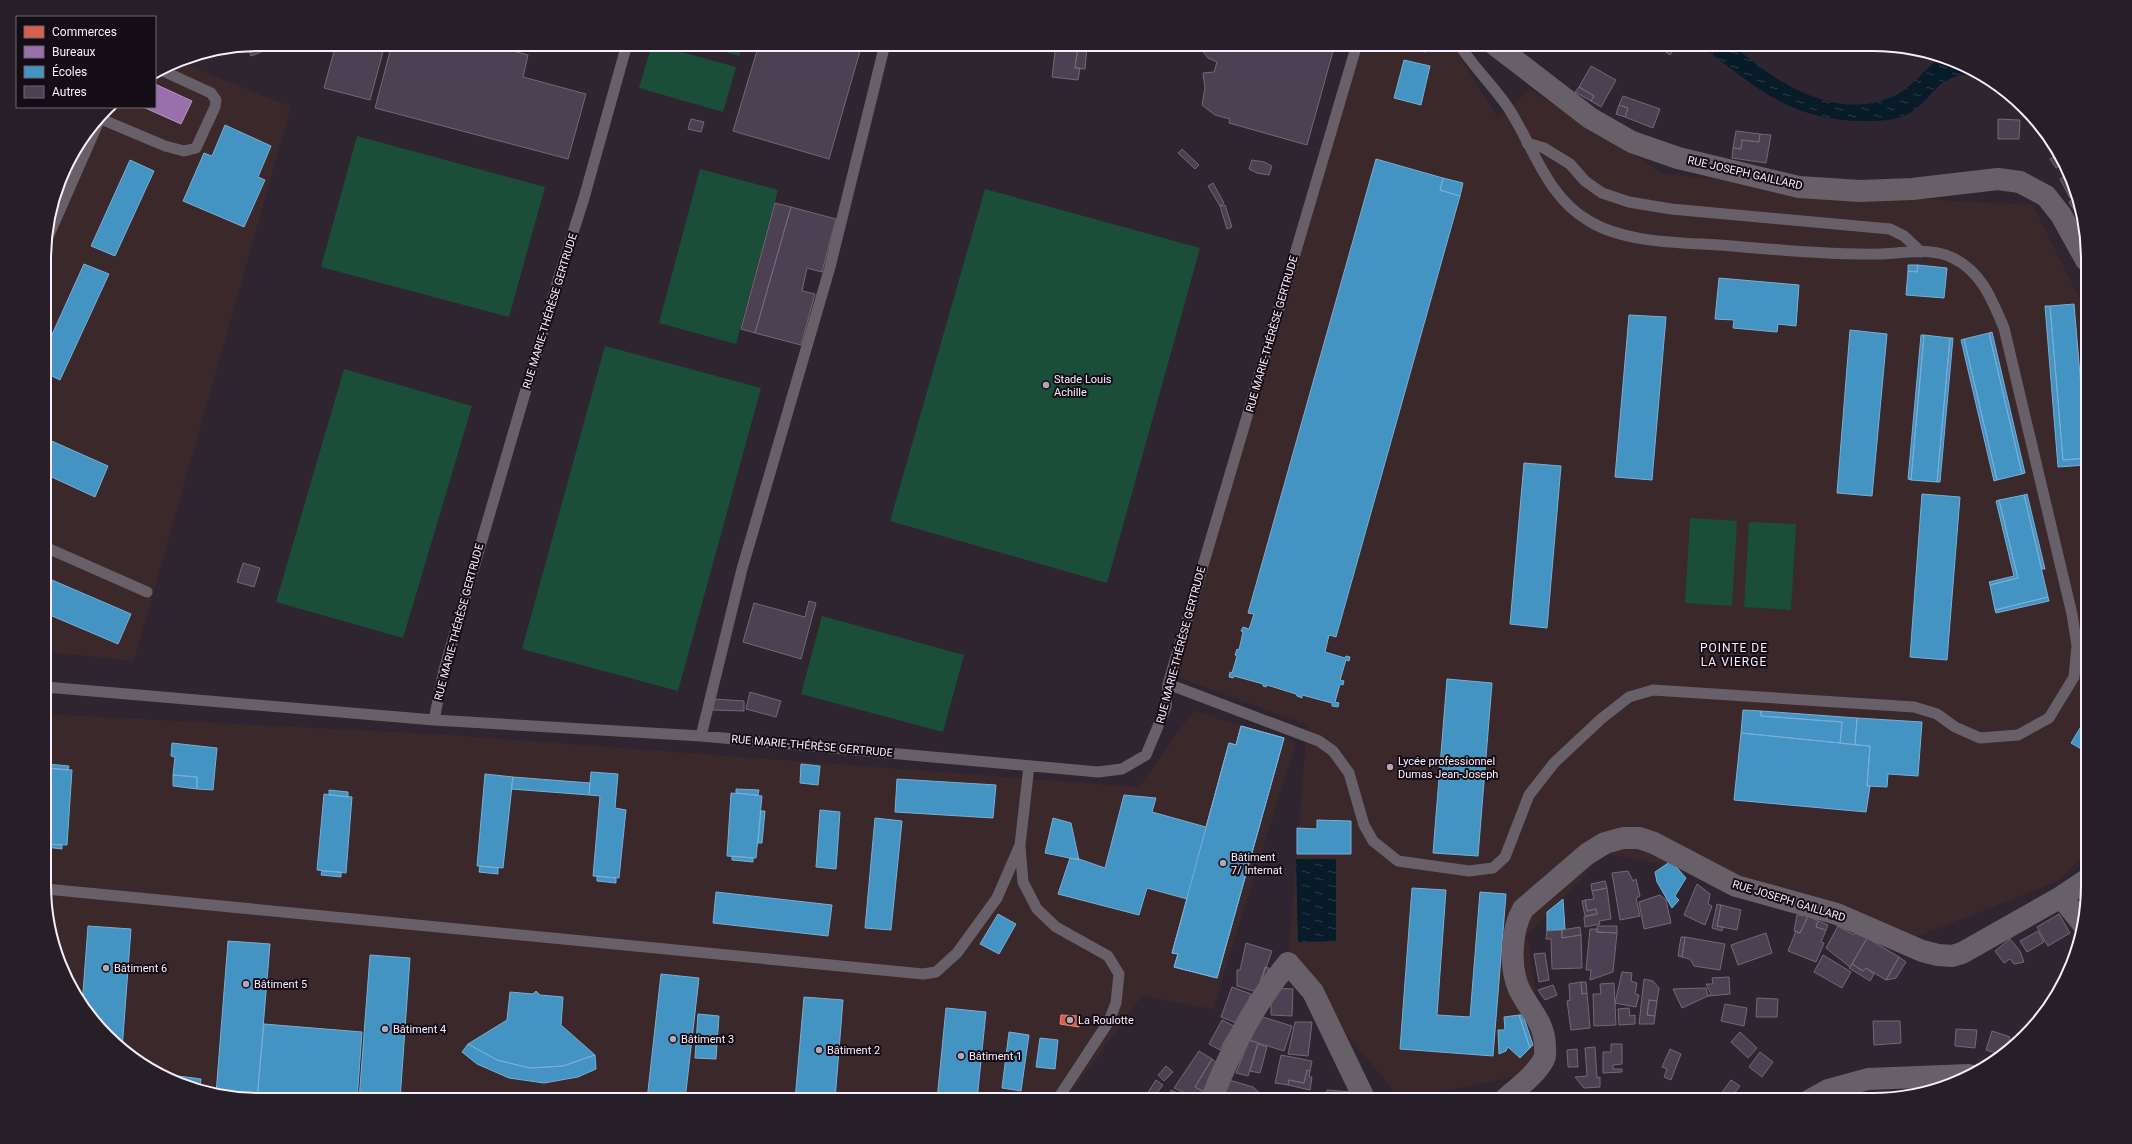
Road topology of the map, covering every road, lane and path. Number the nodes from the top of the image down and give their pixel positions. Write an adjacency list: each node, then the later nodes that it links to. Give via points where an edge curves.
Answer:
1 (625, 51): 17 (lane, RUE MARIE-THÉRÈSE GERTRUDE, via 446,662)
2 (883, 51): 18 (lane, via 830,267 742,569)
3 (1355, 51): 15 (lane, RUE MARIE-THÉRÈSE GERTRUDE)
4 (1464, 51): 9 (lane, via 1509,109)
5 (1503, 51): 11 (street, RUE JOSEPH GAILLARD, via 1590,118 1632,142 1678,158 1799,187 1860,191 1912,189 1998,179 2020,182 2046,196)
6 (166, 72): 7 (lane, via 211,93 216,100 196,148 184,151 165,146)
7 (104, 121)
8 (94, 132): 10 (lane)
9 (1528, 143): 12 (lane, via 1544,148 1570,164 1585,181 1602,193 1629,202 1890,229 1904,236); 12 (lane, via 1557,194 1571,210 1617,234 1657,240 1793,250 1883,254)
10 (54, 222)
11 (2081, 251)
12 (1921, 252): 15 (lane, via 1935,252 1953,258 1973,272 1988,290 2004,328 2072,614 2077,646 2074,678 2049,718 2018,735 1980,738 1955,727 1937,714 1914,707 1653,690 1629,697 1554,763 1529,795 1506,857 1493,868 1469,871 1398,861 1373,841 1364,825 1349,773 1333,751 1319,740)
13 (51, 550): 14 (lane)
14 (147, 592)
15 (1168, 684): 19 (lane, RUE MARIE-THÉRÈSE GERTRUDE, via 1166,707 1146,755 1122,769 1098,772)
16 (51, 688): 17 (lane)
17 (434, 720): 18 (lane, RUE MARIE-THÉRÈSE GERTRUDE)
18 (701, 736): 19 (lane, RUE MARIE-THÉRÈSE GERTRUDE)
19 (1029, 766): 20 (lane)
20 (1020, 845): 22 (lane, via 997,898 957,953 936,972 923,974); 26 (lane, via 1023,882 1037,909 1056,927 1108,956 1119,974 1116,1003 1109,1021)
21 (2081, 884): 23 (street, RUE JOSEPH GAILLARD)
22 (51, 889)
23 (2061, 897): 24 (street); 29 (street, RUE JOSEPH GAILLARD, via 1962,953 1938,956 1837,914 1736,886 1649,841 1623,838 1605,842 1587,854 1523,909 1519,916 1515,930 1515,978 1542,1027 1545,1057 1538,1068)
24 (2078, 918)
25 (1956, 1076): 30 (street, via 1868,1079)
26 (1062, 1093)
27 (1214, 1093): 28 (street, via 1236,1042 1273,981 1288,963 1313,992)
28 (1362, 1093)
29 (1511, 1093)
30 (1823, 1093)

